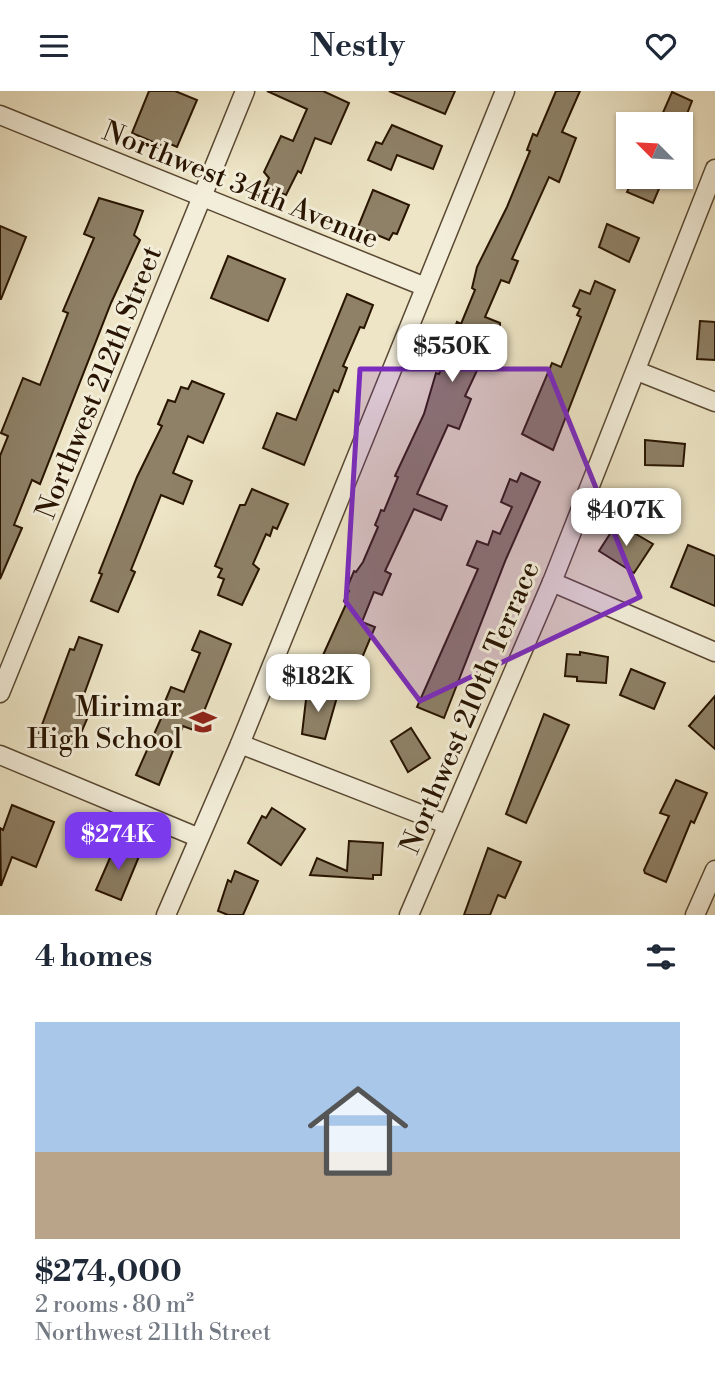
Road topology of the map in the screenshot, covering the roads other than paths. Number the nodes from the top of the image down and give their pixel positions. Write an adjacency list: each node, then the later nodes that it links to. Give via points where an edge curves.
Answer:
1 (245, 91): 5 (street, Northwest 212th Street)
2 (505, 91): 6 (street)
3 (0, 115): 5 (street, Northwest 34th Avenue)
4 (715, 169): 7 (street, Northwest 210th Terrace)
5 (202, 197): 6 (street, Northwest 34th Avenue); 11 (street, Northwest 212th Street)
6 (423, 286): 12 (street)
7 (637, 370): 8 (street); 9 (street, Northwest 210th Terrace)
8 (715, 402)
9 (551, 582): 10 (street); 14 (street, Northwest 210th Terrace)
10 (715, 652)
11 (0, 693)
12 (240, 744): 14 (street); 15 (street)
13 (0, 755): 15 (street)
14 (446, 824): 18 (street, Northwest 210th Terrace)
15 (197, 837): 17 (street)
16 (715, 870): 19 (street)
17 (166, 915)
18 (409, 915)
19 (695, 915)

